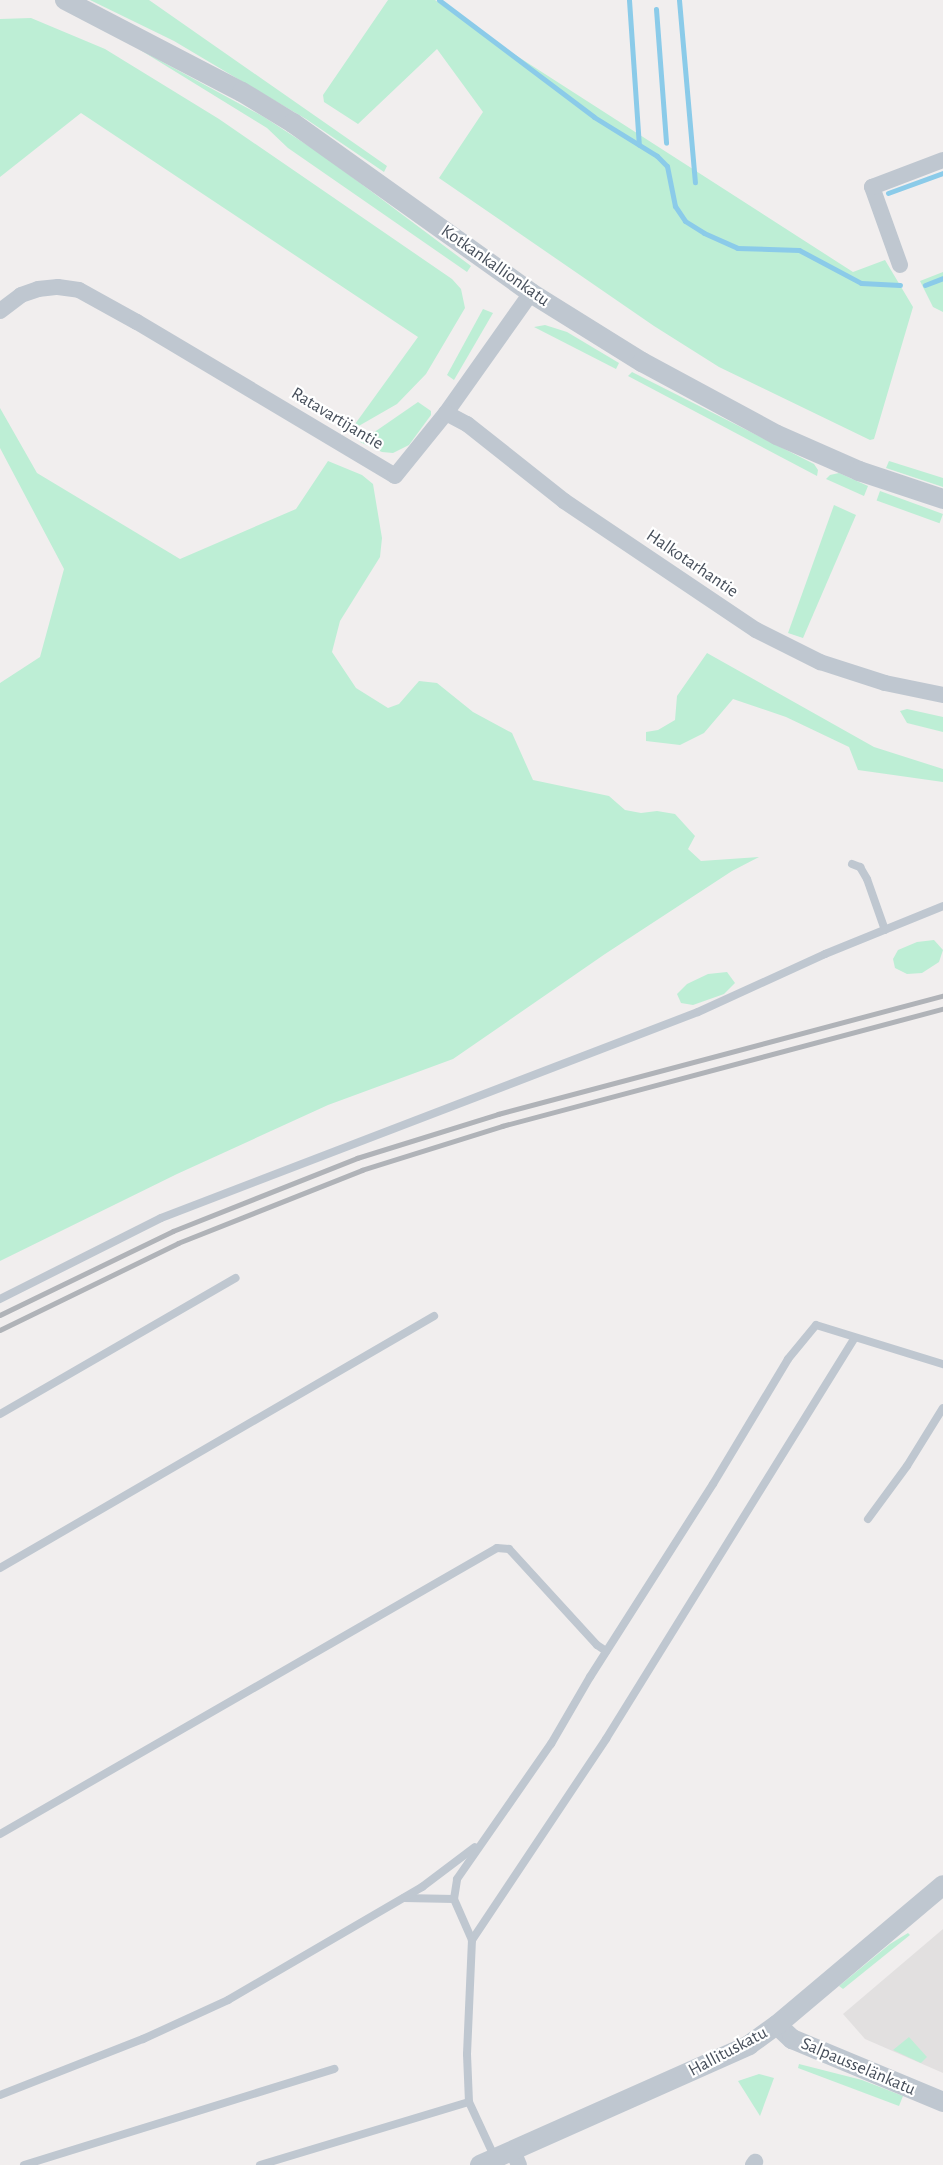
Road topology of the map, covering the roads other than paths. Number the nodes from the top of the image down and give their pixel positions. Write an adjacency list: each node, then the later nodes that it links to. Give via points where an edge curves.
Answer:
1 (65, 0): 4 (street, Kotkankallionkatu, via 242,92 293,123)
2 (943, 160): 3 (street, via 872,187)
3 (900, 265)
4 (531, 293): 6 (street, Ratavartijantie); 7 (street, Kotkankallionkatu, via 650,367 777,435 859,471)
5 (0, 311): 6 (street, Ratavartijantie, via 38,289 79,290 395,476)
6 (447, 412): 8 (street, Halkotarhantie, via 564,501 756,630 820,662 885,683)
7 (943, 500)
8 (943, 695)
9 (852, 864): 11 (lane, via 860,867 867,879)
10 (943, 906): 11 (lane)
11 (885, 930): 13 (lane, via 698,1012 161,1218)
12 (236, 1278): 18 (lane)
13 (0, 1299)
14 (434, 1316): 20 (lane)
15 (854, 1339): 16 (lane); 21 (lane, via 816,1325 806,1335); 27 (lane, via 606,1739)
16 (943, 1364)
17 (943, 1408): 19 (lane)
18 (0, 1414)
19 (868, 1520)
20 (0, 1568)
21 (606, 1651): 22 (lane, via 509,1549 497,1548); 23 (lane, via 551,1744)
22 (0, 1834)
23 (483, 1841): 25 (lane); 26 (lane, via 457,1879)
24 (943, 1885): 28 (street, Hallituskatu)
25 (404, 1898): 26 (lane); 30 (lane, via 228,2000 143,2039)
26 (454, 1899): 27 (lane)
27 (472, 1940): 31 (lane)
28 (777, 2025): 32 (street, Salpausselänkatu, via 792,2038); 33 (street, Hallituskatu, via 729,2055)
29 (334, 2069): 34 (lane)
30 (0, 2095)
31 (469, 2102): 33 (lane); 35 (lane)
32 (943, 2102)
33 (502, 2160)
34 (24, 2165)
35 (260, 2165)

